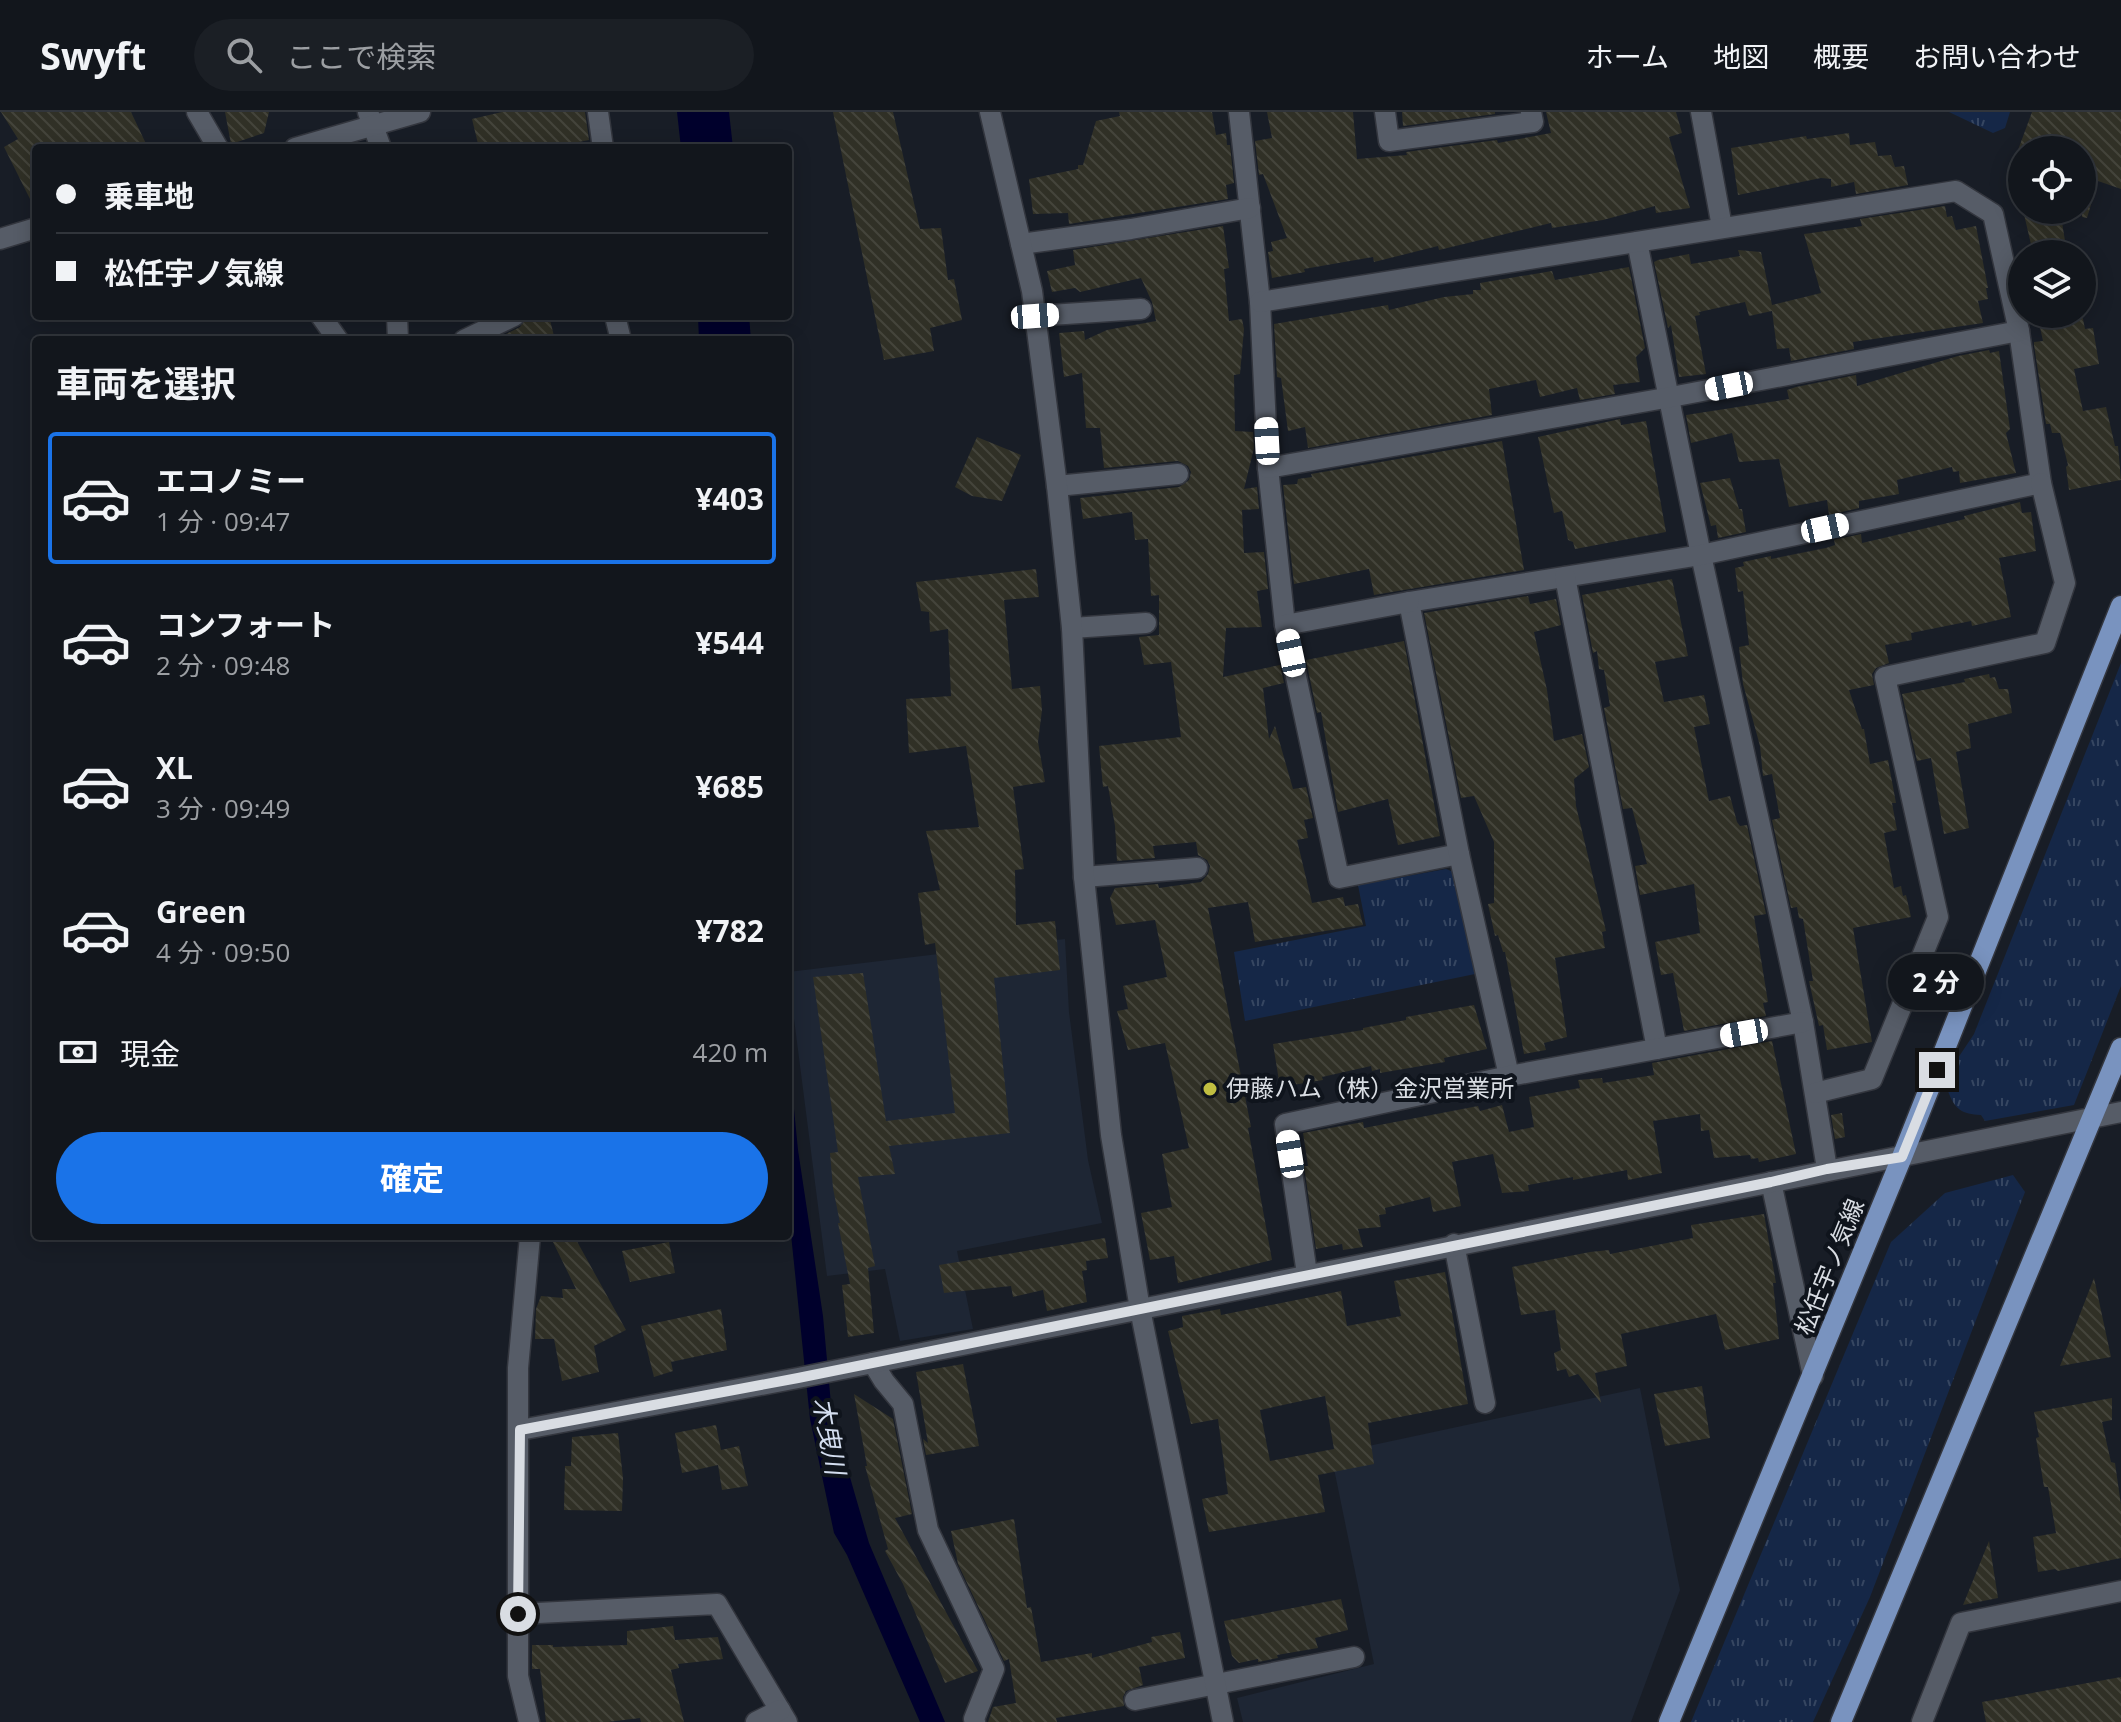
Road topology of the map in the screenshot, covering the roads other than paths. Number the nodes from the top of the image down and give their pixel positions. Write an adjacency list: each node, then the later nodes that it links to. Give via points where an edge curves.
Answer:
1 (197, 112): 10 (street)
2 (420, 112): 9 (street)
3 (598, 112): 13 (street)
4 (990, 112): 19 (street)
5 (1239, 112): 14 (street)
6 (1385, 112): 7 (street, via 1389,141 1533,122)
7 (1531, 112)
8 (1701, 112): 15 (street)
9 (370, 119): 11 (street); 12 (street)
10 (216, 144)
11 (305, 144)
12 (379, 144)
13 (602, 144)
14 (1250, 208): 19 (street); 20 (street)
15 (1722, 227): 18 (street); 24 (street, via 1956,191 1993,214)
16 (32, 229): 17 (street)
17 (0, 239)
18 (1637, 242): 20 (street); 26 (street)
19 (1021, 244): 22 (street)
20 (1260, 302): 27 (street)
21 (1141, 309): 22 (street)
22 (1035, 316): 30 (street)
23 (506, 320): 25 (street)
24 (2019, 331): 26 (street); 29 (street)
25 (472, 336)
26 (1671, 397): 27 (street); 31 (street)
27 (1268, 468): 36 (street)
28 (1178, 474): 30 (street)
29 (2041, 483): 31 (street); 45 (street, via 2065,583 2045,643 1885,677 1938,917 1872,1079)
30 (1057, 486): 37 (street)
31 (1701, 555): 32 (street); 41 (street)
32 (1565, 577): 33 (street); 43 (street)
33 (1409, 602): 36 (street); 38 (street)
34 (2121, 606): 48 (main road, 松任宇ノ気線)
35 (1146, 623): 37 (street)
36 (1285, 625): 38 (street, via 1339,878)
37 (1072, 628): 40 (street)
38 (1459, 854): 44 (street)
39 (1197, 868): 40 (street)
40 (1084, 877): 54 (street, via 1111,1135)
41 (1803, 1022): 43 (street); 45 (street)
42 (2121, 1048): 47 (main road)
43 (1657, 1049): 44 (street)
44 (1509, 1076): 53 (street, via 1285,1124)
45 (1815, 1093): 49 (street)
46 (2121, 1112): 47 (street)
47 (2094, 1117): 48 (street); 70 (main road)
48 (1902, 1157): 49 (street); 56 (main road, 松任宇ノ気線)
49 (1827, 1169): 50 (street)
50 (1771, 1182): 52 (street); 56 (street)
51 (530, 1240): 58 (street, via 518,1368)
52 (1454, 1244): 53 (street); 57 (street)
53 (1307, 1274): 54 (street)
54 (1140, 1309): 55 (street); 62 (street)
55 (873, 1363): 58 (street); 67 (street, via 903,1404 928,1530 994,1669)
56 (1813, 1376): 69 (main road, 松任宇ノ気線)
57 (1485, 1403)
58 (520, 1430): 60 (street)
59 (2121, 1591): 71 (street, via 1961,1623)
60 (518, 1614): 64 (street, via 717,1604); 65 (street, via 518,1676)
61 (1354, 1657): 62 (street)
62 (1216, 1685): 63 (street); 68 (street)
63 (1135, 1700)
64 (784, 1716): 66 (street)
65 (529, 1722)
66 (756, 1722)
67 (975, 1722)
68 (1223, 1722)
69 (1669, 1722)
70 (1841, 1722)
71 (1922, 1722)

